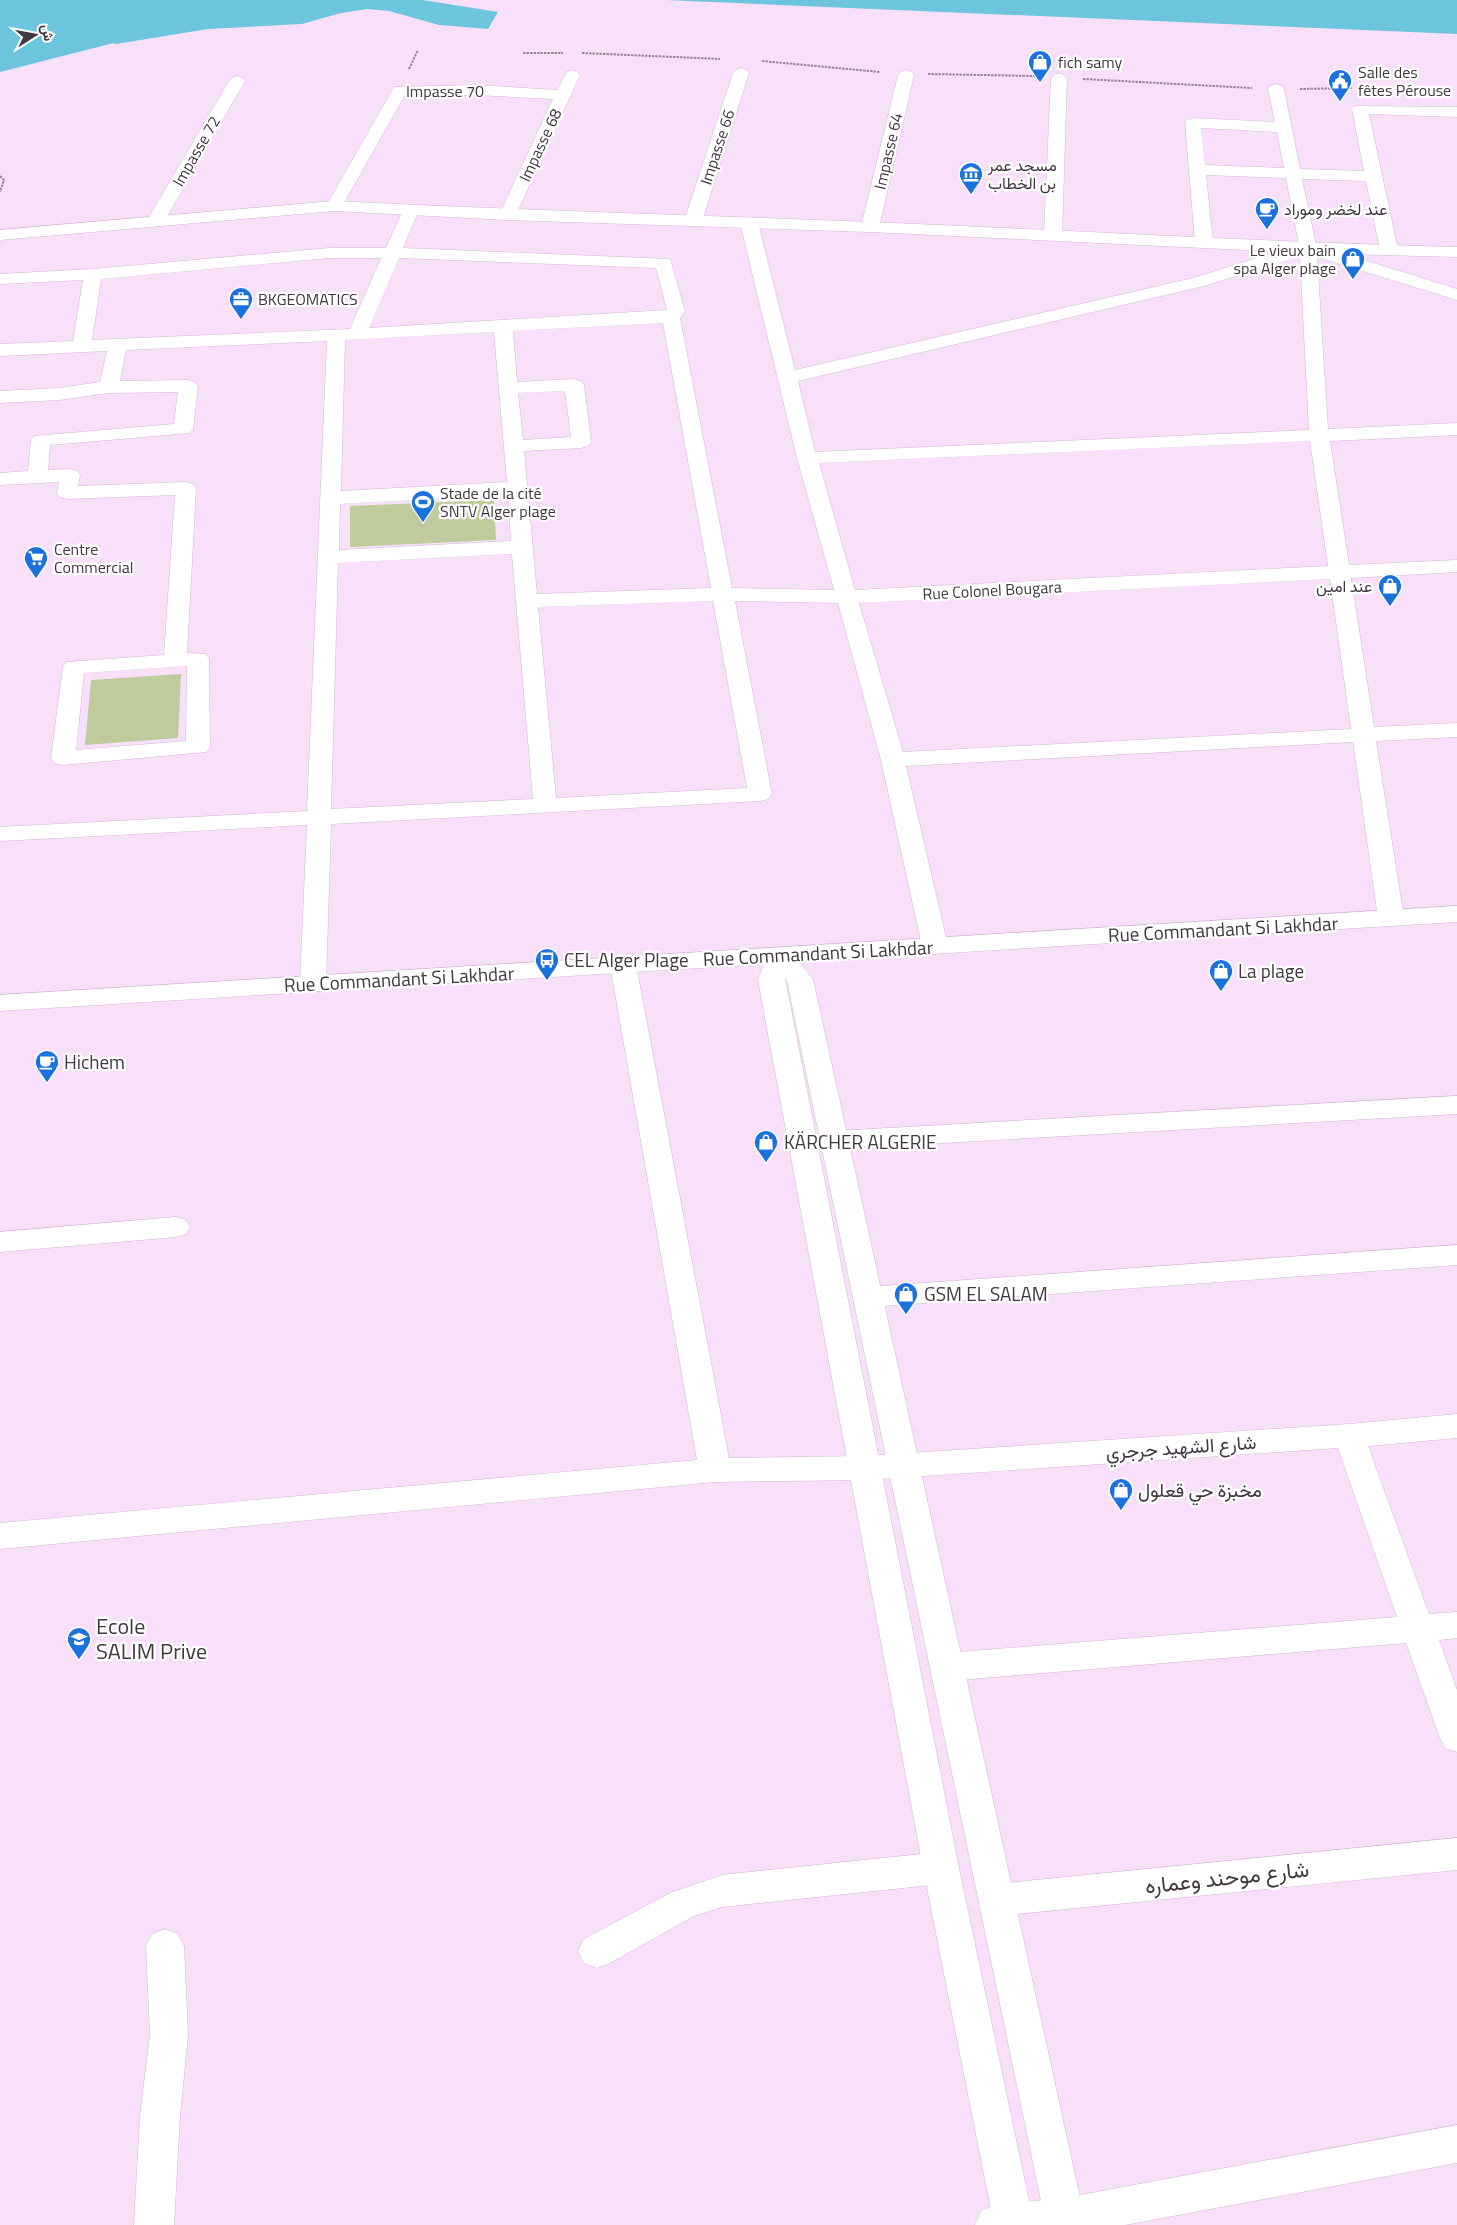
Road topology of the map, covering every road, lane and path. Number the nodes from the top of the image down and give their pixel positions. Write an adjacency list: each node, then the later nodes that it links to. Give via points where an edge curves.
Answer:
1 (524, 53): 2 (path)
2 (567, 53)
3 (575, 53): 4 (path)
4 (722, 59)
5 (761, 61): 7 (path)
6 (741, 73): 25 (street, Impasse 66)
7 (906, 75): 9 (path, via 957,73); 28 (street, Impasse 64)
8 (572, 76): 13 (street, Impasse 68)
9 (1059, 78): 12 (path); 30 (street)
10 (237, 81): 26 (street, Impasse 72)
11 (1352, 88): 12 (path); 14 (street)
12 (1276, 89): 16 (street)
13 (563, 95): 22 (street, Impasse 70, via 400,90); 24 (street, Impasse 68)
14 (1360, 109): 15 (street); 20 (street)
15 (1457, 112)
16 (1283, 127): 17 (street, via 1193,123); 18 (street)
17 (1197, 170): 18 (street); 31 (street)
18 (1292, 172): 20 (street); 32 (street)
19 (0, 176): 21 (path, via 4,180)
20 (1373, 176): 33 (street)
21 (0, 192)
22 (334, 206): 23 (street); 26 (street)
23 (411, 210): 24 (street); 35 (street)
24 (508, 215): 25 (street)
25 (693, 221): 27 (street)
26 (155, 222): 29 (street)
27 (749, 223): 28 (street); 45 (street)
28 (870, 227): 30 (street)
29 (0, 235)
30 (1053, 235): 31 (street)
31 (1204, 242): 32 (street)
32 (1308, 248): 33 (street); 38 (street); 45 (street, via 1198,282); 50 (street)
33 (1389, 250): 34 (street)
34 (1457, 252)
35 (393, 253): 36 (street, via 319,254); 39 (street, via 664,263 676,310); 41 (street)
36 (93, 274): 37 (street); 43 (street)
37 (0, 279)
38 (1457, 295)
39 (671, 317): 40 (street); 61 (street)
40 (504, 326): 41 (street); 47 (street)
41 (347, 335): 42 (street); 56 (street)
42 (118, 345): 43 (street); 46 (street)
43 (82, 346): 44 (street)
44 (0, 350)
45 (787, 378): 52 (street)
46 (109, 387): 48 (street); 53 (street, via 188,386 183,430 41,440)
47 (509, 388): 51 (street); 51 (street, via 574,385 581,442)
48 (0, 397)
49 (1457, 429): 50 (street)
50 (1319, 434): 52 (street); 60 (street)
51 (514, 446): 55 (street)
52 (807, 458): 62 (street)
53 (37, 477): 54 (street); 64 (street, via 70,475 67,493 186,488)
54 (0, 479)
55 (517, 488): 56 (street); 57 (street)
56 (330, 498): 58 (street)
57 (523, 548): 58 (street); 63 (street)
58 (328, 557): 69 (street)
59 (1457, 566): 60 (street, Rue Colonel Bougara)
60 (1340, 571): 62 (street, Rue Colonel Bougara); 66 (street)
61 (723, 594): 62 (street, Rue Colonel Bougara); 63 (street, Rue Colonel Bougara); 68 (street, via 760,794)
62 (847, 597): 67 (street)
63 (527, 601): 68 (street)
64 (175, 660): 64 (street, via 74,667 63,758 198,747 198,659)
65 (1457, 730): 66 (street)
66 (1365, 736): 67 (street); 72 (street)
67 (893, 760): 73 (street)
68 (545, 805): 69 (street)
69 (318, 817): 70 (street); 76 (street)
70 (0, 834)
71 (1457, 914): 72 (street, Rue Commandant Si Lakhdar)
72 (1391, 918): 73 (street, Rue Commandant Si Lakhdar)
73 (935, 946): 74 (street, Rue Commandant Si Lakhdar)
74 (780, 956): 75 (street, Rue Commandant Si Lakhdar); 79 (street, via 800,979); 87 (street, via 771,980)
75 (623, 965): 76 (street, Rue Commandant Si Lakhdar); 88 (street)
76 (313, 984): 77 (street, Rue Commandant Si Lakhdar)
77 (0, 1003)
78 (1457, 1104): 79 (street)
79 (836, 1140): 83 (street)
80 (176, 1227): 81 (street)
81 (0, 1242)
82 (1457, 1255): 83 (street)
83 (869, 1297): 86 (street)
84 (1457, 1426): 85 (street, شارع الشهيد جرجري)
85 (1349, 1436): 86 (street, شارع الشهيد جرجري); 91 (street)
86 (904, 1465): 87 (street, شارع الشهيد جرجري); 92 (street)
87 (865, 1468): 88 (street, شارع الشهيد جرجري); 95 (street)
88 (715, 1470): 89 (street, شارع الشهيد جرجري)
89 (0, 1536)
90 (1457, 1625): 91 (street)
91 (1418, 1628): 92 (street); 93 (street)
92 (947, 1667): 96 (street)
93 (1457, 1738)
94 (1457, 1854): 96 (street, شارع موحند وعماره)
95 (941, 1868): 98 (street, via 722,1891 683,1904); 101 (street)
96 (997, 1900): 100 (street)
97 (165, 1946): 102 (street, via 169,2035 160,2116)
98 (597, 1951)
99 (1457, 2144): 100 (street)
100 (1065, 2221): 101 (street)
101 (1008, 2224)
102 (154, 2225)

